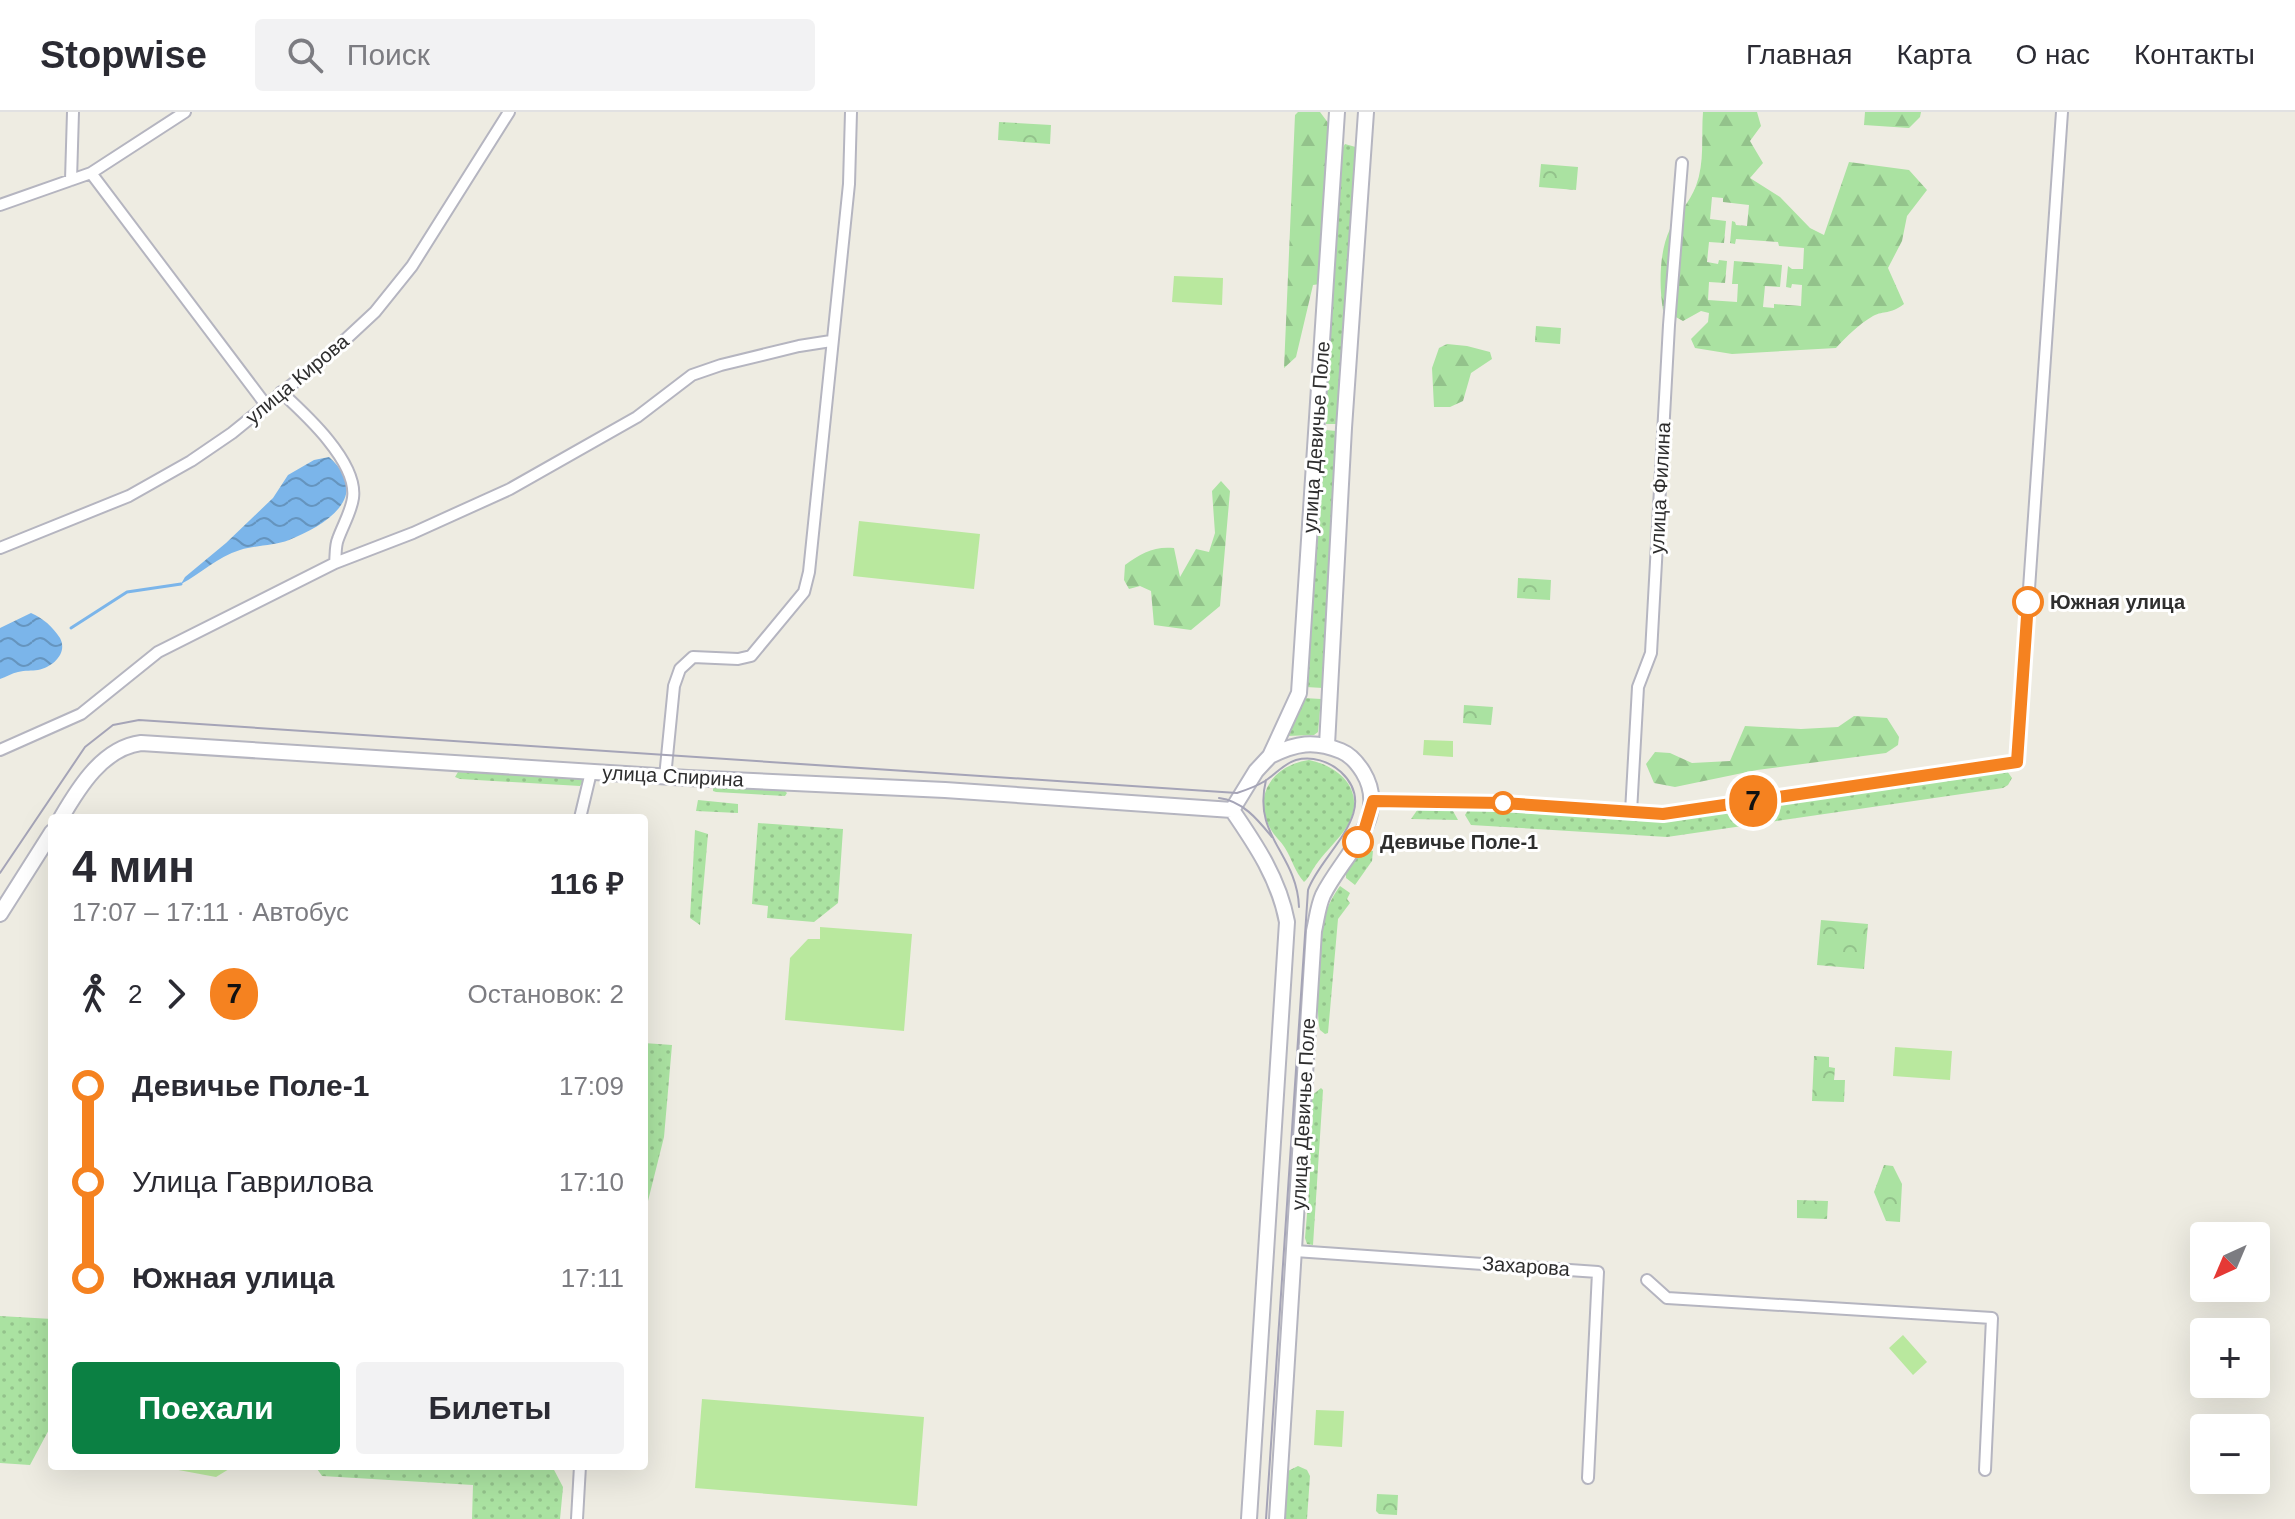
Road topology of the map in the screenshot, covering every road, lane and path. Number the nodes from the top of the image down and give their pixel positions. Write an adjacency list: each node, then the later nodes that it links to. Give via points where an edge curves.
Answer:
1 (73, 112): 12 (street)
2 (185, 112): 11 (street)
3 (509, 112): 15 (street, улица Кирова, via 412,266 384,301)
4 (851, 112): 14 (street, via 849,184)
5 (1337, 112): 8 (main road, улица Девичье Поле)
6 (1366, 112): 9 (main road, улица Девичье Поле)
7 (2062, 112): 28 (street, via 2017,762 1663,814)
8 (1336, 142): 9 (main road); 17 (main road, улица Девичье Поле)
9 (1365, 143): 18 (main road, улица Девичье Поле)
10 (1682, 163): 28 (street, улица Филина, via 1651,653 1638,687)
11 (91, 173): 12 (street); 16 (street)
12 (71, 180): 13 (street)
13 (0, 205)
14 (831, 341): 20 (street, via 692,375 637,417 510,489); 25 (street, via 804,592 751,656 693,657 680,669)
15 (281, 392): 16 (street, улица Кирова); 20 (street, via 329,441 350,474 354,495 336,542)
16 (266, 405): 19 (street, улица Кирова, via 191,461 129,496)
17 (1316, 426): 18 (main road); 23 (main road, улица Девичье Поле, via 1299,693)
18 (1344, 428): 21 (main road, улица Девичье Поле)
19 (0, 548)
20 (335, 563): 22 (street, via 158,652 81,714)
21 (1327, 745): 23 (main road, via 1291,745); 26 (main road, via 1358,764)
22 (0, 750)
23 (1270, 756): 27 (main road, улица Девичье Поле)
24 (591, 772): 25 (main road, улица Спирина); 29 (main road, улица Спирина, via 162,743 127,745 92,771); 30 (street)
25 (665, 777): 27 (main road, улица Спирина)
26 (1373, 801): 28 (street); 33 (main road, улица Девичье Поле, via 1365,828 1323,895 1314,931)
27 (1232, 810): 39 (main road, улица Девичье Поле, via 1266,861 1287,922)
28 (1631, 812)
29 (64, 814)
30 (581, 814)
31 (48, 838): 32 (main road)
32 (0, 914)
33 (1295, 1251): 37 (street, Захарова, via 1598,1272); 40 (main road, улица Девичье Поле)
34 (1647, 1280): 36 (street, via 1667,1298 1992,1318)
35 (580, 1470): 38 (street)
36 (1985, 1470)
37 (1588, 1478)
38 (577, 1519)
39 (1249, 1519)
40 (1277, 1519)

